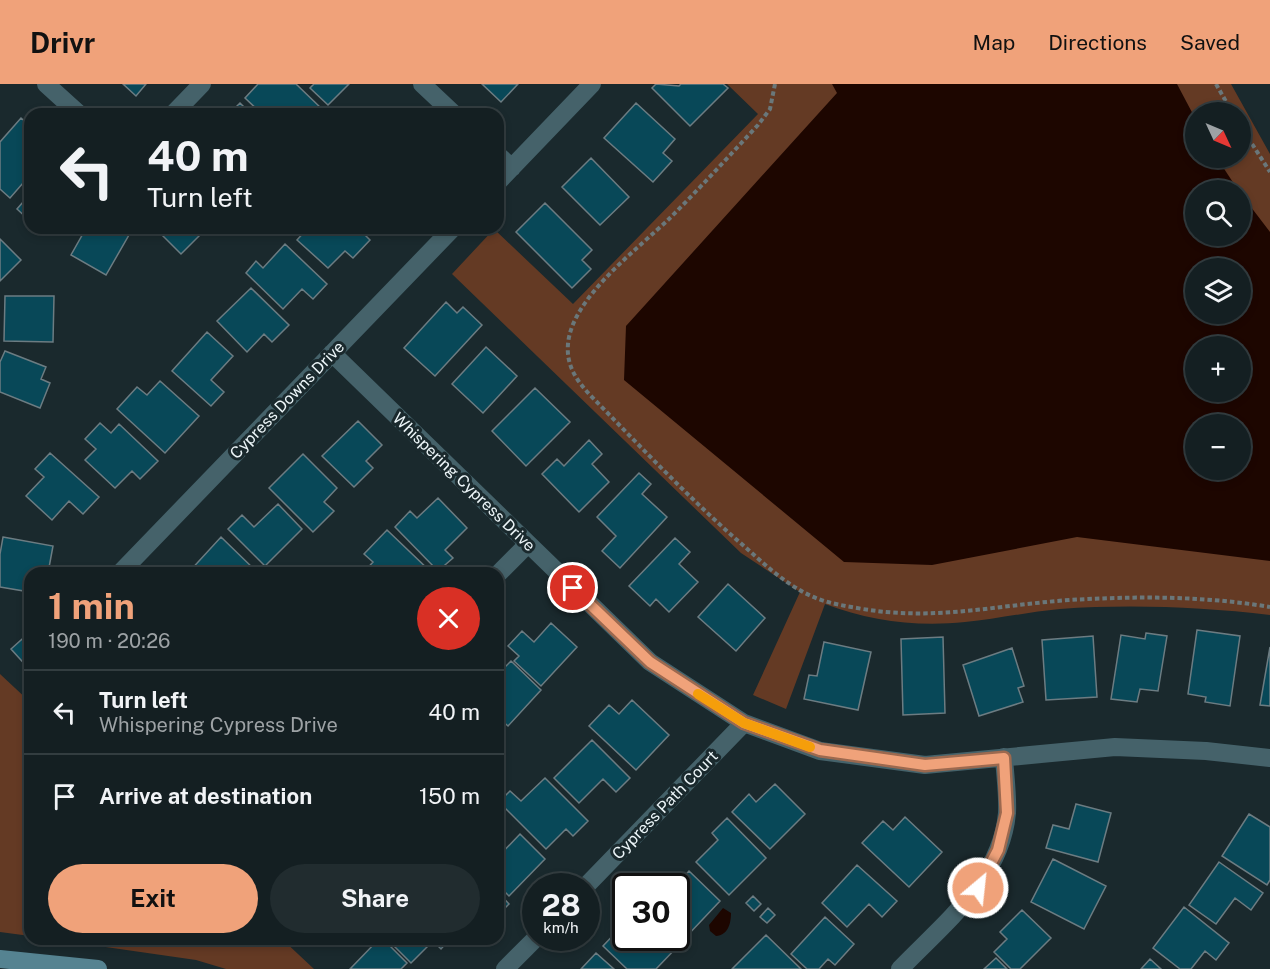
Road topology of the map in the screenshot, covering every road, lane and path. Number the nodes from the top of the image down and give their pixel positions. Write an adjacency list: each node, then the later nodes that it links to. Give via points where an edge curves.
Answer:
1 (46, 84): 8 (street)
2 (202, 84): 9 (street)
3 (422, 84): 10 (street)
4 (592, 84): 13 (street)
5 (775, 84): 21 (path, via 771,109 758,125 606,280 572,326 568,344 572,370 599,404 712,517 772,570 822,601 903,615 1128,598)
6 (1216, 84): 7 (path)
7 (1226, 102)
8 (72, 108)
9 (179, 108)
10 (448, 108)
11 (1251, 142): 14 (path)
12 (504, 161): 13 (street)
13 (512, 168): 15 (street)
14 (1270, 172)
15 (504, 176)
16 (447, 234): 17 (street, Cypress Downs Drive)
17 (332, 353): 18 (street, Whispering Cypress Drive); 19 (street, Cypress Downs Drive)
18 (528, 544): 20 (street); 22 (street, Whispering Cypress Drive, via 650,662)
19 (126, 567)
20 (504, 568)
21 (1270, 607)
22 (744, 723): 23 (street, Whispering Cypress Drive, via 820,750 925,765); 25 (street, Cypress Path Court)
23 (1004, 758): 24 (street, Whispering Cypress Drive, via 1115,747); 30 (street, via 1007,813 998,850 978,888)
24 (1270, 758)
25 (599, 873)
26 (523, 951): 29 (street)
27 (0, 959): 28 (main road)
28 (98, 969)
29 (505, 969)
30 (900, 969)

